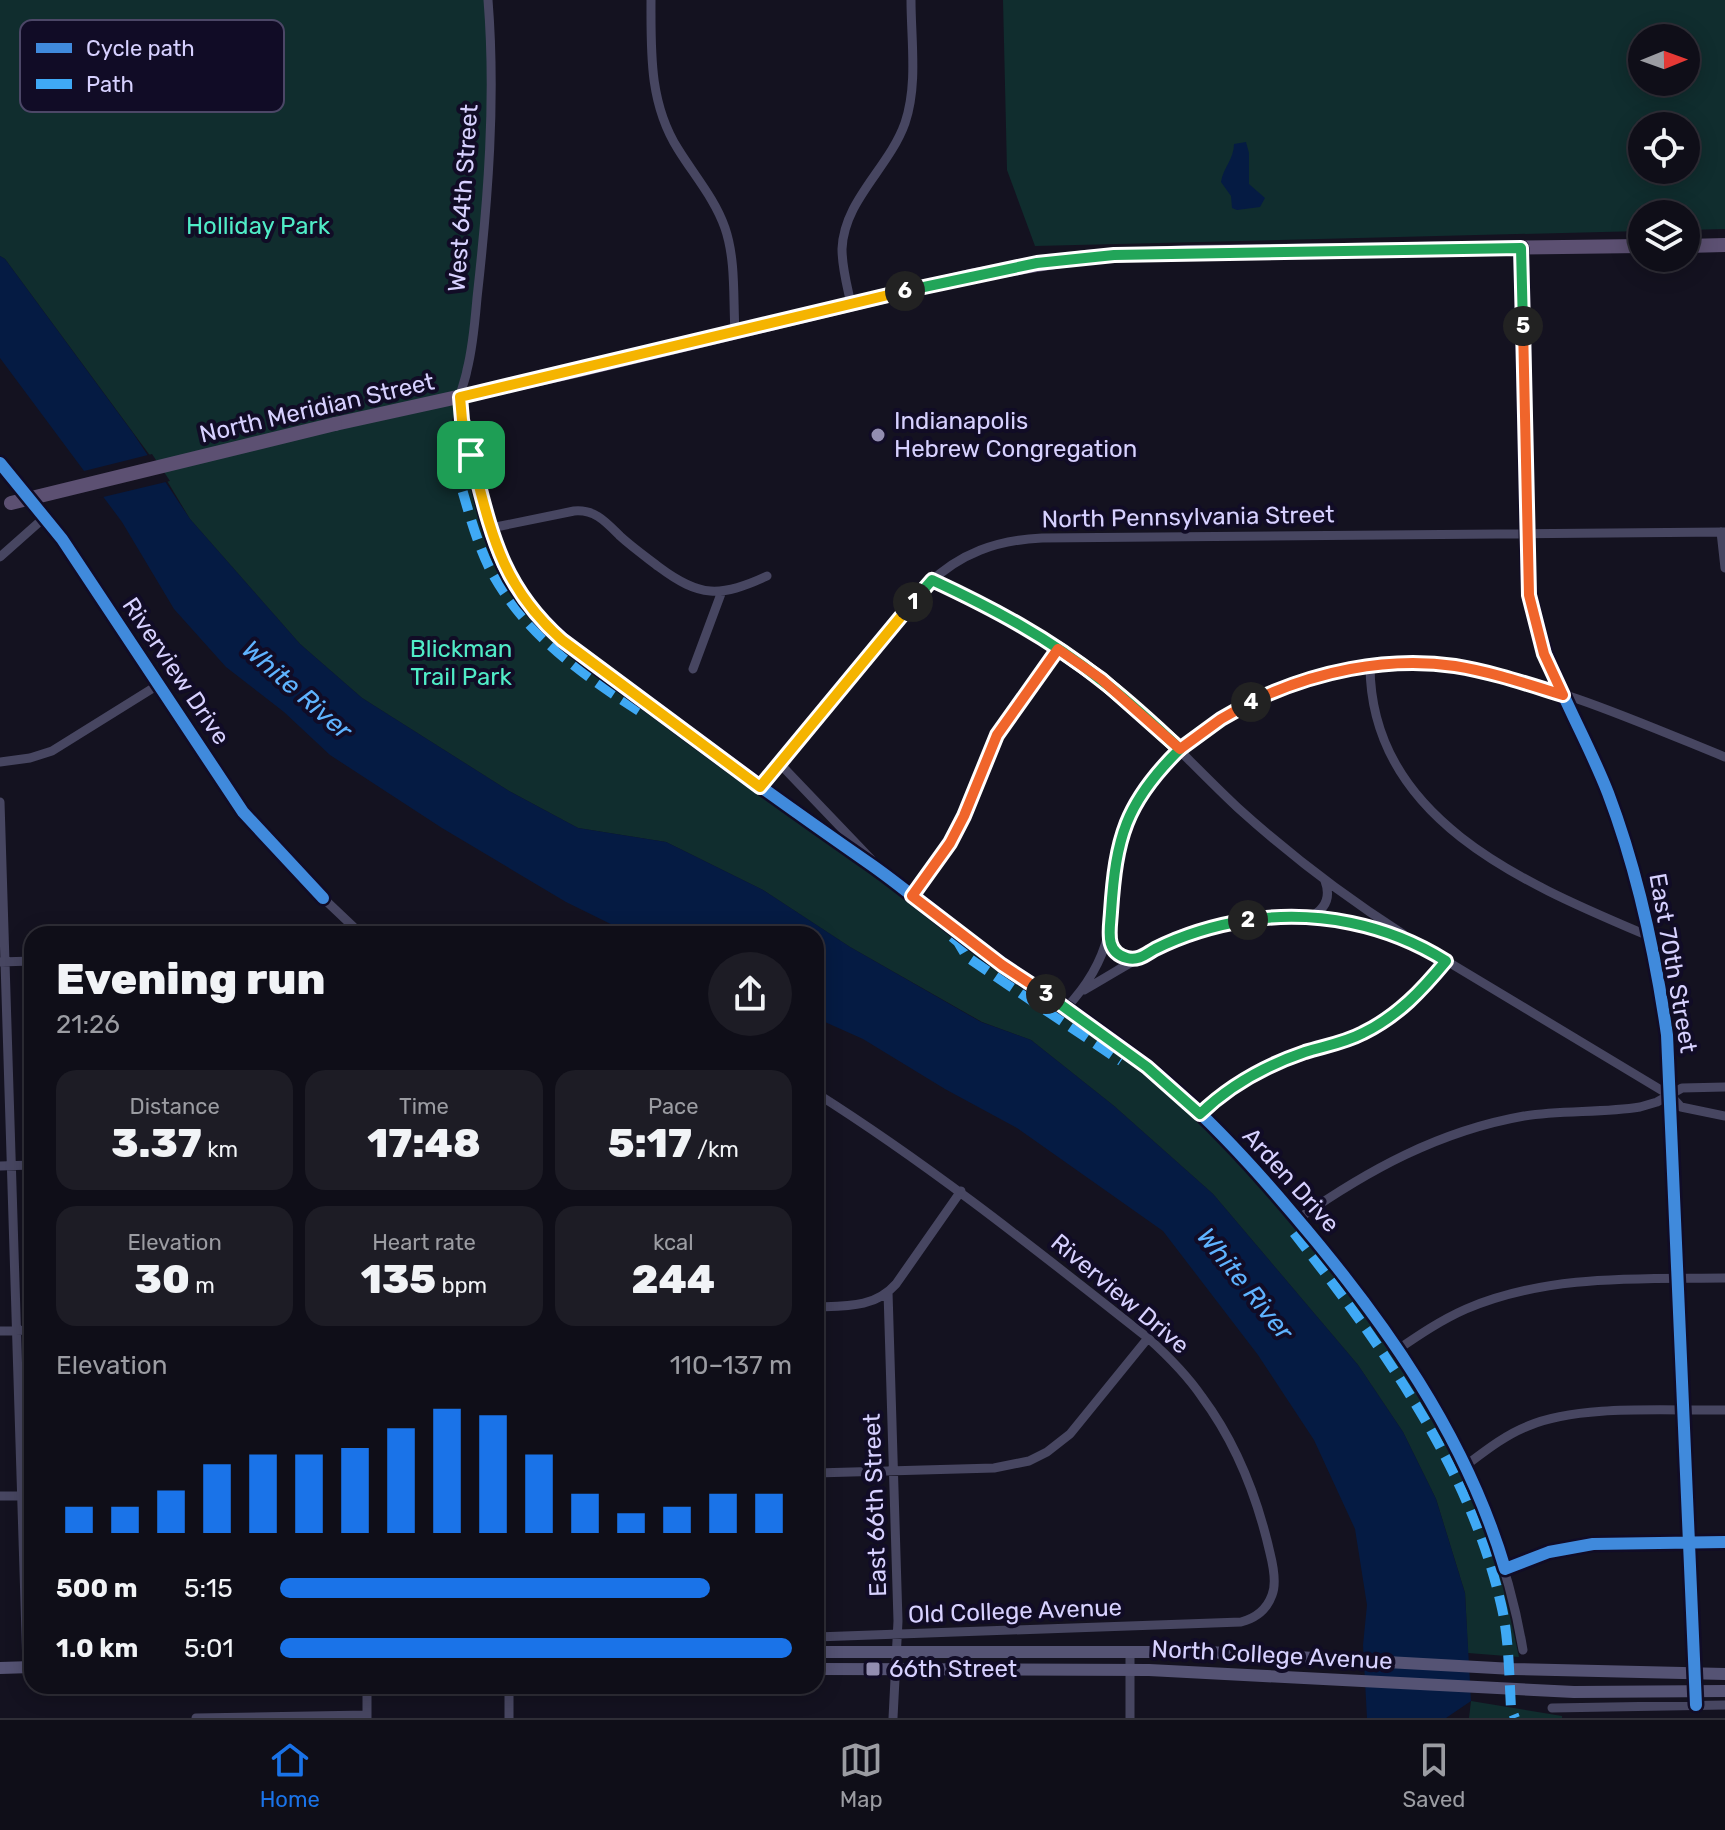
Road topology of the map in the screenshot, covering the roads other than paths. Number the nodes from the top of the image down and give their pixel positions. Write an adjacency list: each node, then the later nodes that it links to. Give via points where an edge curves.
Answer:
1 (488, 0): 10 (street, West 64th Street, via 487,199 468,369)
2 (651, 0): 9 (street, via 657,103 726,229)
3 (911, 0): 8 (street, via 912,92 907,116 845,228 842,263)
4 (1725, 245): 6 (main road)
5 (1628, 246): 7 (main road, North Meridian Street)
6 (1700, 246)
7 (1521, 248): 8 (main road, North Meridian Street, via 1105,255 1005,269); 16 (street, East 70th Street)
8 (851, 304): 9 (main road, North Meridian Street)
9 (735, 332): 10 (main road, North Meridian Street)
10 (460, 397): 12 (main road, North Meridian Street, bridge); 14 (street, Arden Drive)
11 (0, 463): 13 (street, Riverview Drive)
12 (5, 504)
13 (45, 517): 17 (street); 25 (street, Riverview Drive)
14 (491, 528): 21 (street, via 587,511 683,585); 31 (street, Arden Drive, via 516,588 553,632)
15 (1723, 532): 16 (street, North Pennsylvania Street); 18 (street)
16 (1528, 534): 20 (street, North Pennsylvania Street, via 1027,538 970,554); 26 (street, East 70th Street, via 1533,617)
17 (0, 557)
18 (1725, 568)
19 (767, 576): 21 (street)
20 (932, 580): 22 (street); 30 (street, North Pennsylvania Street)
21 (722, 591): 24 (street)
22 (1058, 649): 27 (street, via 1101,679); 35 (street, via 997,735 950,843)
23 (1370, 666): 26 (street, via 1454,666); 27 (street, via 1321,675 1266,694); 41 (street, via 1381,736 1400,775 1424,805 1521,877)
24 (693, 669)
25 (158, 685): 29 (street, via 52,751); 37 (street, Riverview Drive, via 243,812)
26 (1563, 695): 28 (street); 41 (street, East 70th Street, via 1616,814)
27 (1180, 749): 34 (street, via 1239,808); 40 (street, via 1140,796 1120,839)
28 (1725, 757)
29 (0, 762)
30 (780, 764): 31 (street, North Pennsylvania Street); 33 (street, Arden Drive)
31 (760, 787): 33 (street, Arden Drive)
32 (0, 802): 46 (street)
33 (887, 876): 35 (street, Arden Drive)
34 (1324, 879): 36 (street, via 1324,908); 42 (street)
35 (912, 896): 48 (street, Arden Drive)
36 (1310, 917): 42 (street, via 1363,925); 43 (street, via 1214,927)
37 (346, 919): 38 (street); 39 (street, Riverview Drive)
38 (346, 926)
39 (353, 926)
40 (1108, 935): 43 (street, via 1118,954); 47 (street)
41 (1651, 937): 50 (street, East 70th Street)
42 (1425, 948): 45 (street)
43 (1138, 959): 47 (street)
44 (24, 961): 46 (street)
45 (1446, 961): 50 (street); 52 (street, via 1409,1003 1378,1026 1262,1069)
46 (3, 962): 56 (street)
47 (1080, 992): 48 (street)
48 (1066, 1008): 52 (street, Arden Drive, via 1156,1074)
49 (1725, 1087): 50 (street, via 1682,1088)
50 (1671, 1096): 53 (street, via 1681,1107); 58 (street, via 1637,1108 1544,1114 1450,1134 1366,1173); 60 (street, East 70th Street)
51 (824, 1098): 57 (street, Riverview Drive)
52 (1200, 1114): 58 (street, Arden Drive)
53 (1725, 1116)
54 (24, 1165): 56 (street)
55 (0, 1166): 56 (street)
56 (11, 1166): 63 (street)
57 (961, 1191): 61 (street); 66 (street, Riverview Drive)
58 (1298, 1219): 67 (street, Arden Drive)
59 (1725, 1278): 60 (street)
60 (1678, 1279): 67 (street, via 1579,1281 1512,1293 1462,1311); 69 (street, East 70th Street)
61 (888, 1292): 62 (street, via 860,1305); 72 (street, East 66th Street)
62 (824, 1307)
63 (17, 1330): 64 (street); 65 (street); 70 (street)
64 (24, 1330)
65 (0, 1331)
66 (1148, 1338): 72 (street, via 1078,1425 1043,1454 1001,1468); 79 (street, Riverview Drive, via 1202,1396 1234,1447 1257,1502 1274,1577 1268,1604 1254,1617)
67 (1397, 1350): 71 (street, Arden Drive)
68 (1725, 1410): 69 (street)
69 (1684, 1411): 71 (street, via 1552,1418 1511,1434); 76 (street, East 70th Street)
70 (24, 1446)
71 (1465, 1466): 78 (street, Arden Drive)
72 (894, 1471): 73 (street); 80 (street, East 66th Street)
73 (824, 1473)
74 (0, 1496): 75 (street)
75 (24, 1496)
76 (1690, 1542): 77 (street); 78 (street, via 1581,1545); 91 (street, East 70th Street)
77 (1725, 1542)
78 (1505, 1569): 82 (street, Arden Drive)
79 (1168, 1626): 80 (street, Old College Avenue)
80 (897, 1634): 81 (street, Old College Avenue); 84 (street, East 66th Street)
81 (824, 1637)
82 (1523, 1650)
83 (824, 1652): 84 (main road, North College Avenue)
84 (896, 1652): 85 (main road, North College Avenue); 89 (street, East 66th Street)
85 (1130, 1652): 90 (street); 91 (main road, North College Avenue)
86 (24, 1667): 87 (main road)
87 (1, 1668)
88 (824, 1669): 89 (main road, North College Avenue)
89 (894, 1669): 90 (main road, North College Avenue); 102 (street, East 66th Street)
90 (1129, 1670): 96 (main road, North College Avenue); 103 (street)
91 (1695, 1674): 92 (main road, North College Avenue); 96 (street, East 70th Street)
92 (1725, 1674)
93 (1725, 1691): 96 (main road, North College Avenue)
94 (367, 1694): 99 (street)
95 (509, 1694): 101 (street)
96 (1696, 1698): 97 (street, North College Avenue); 98 (street, North College Avenue)
97 (1725, 1705)
98 (1552, 1708)
99 (367, 1716): 100 (street)
100 (196, 1718)
101 (509, 1718)
102 (893, 1718)
103 (1130, 1718)

